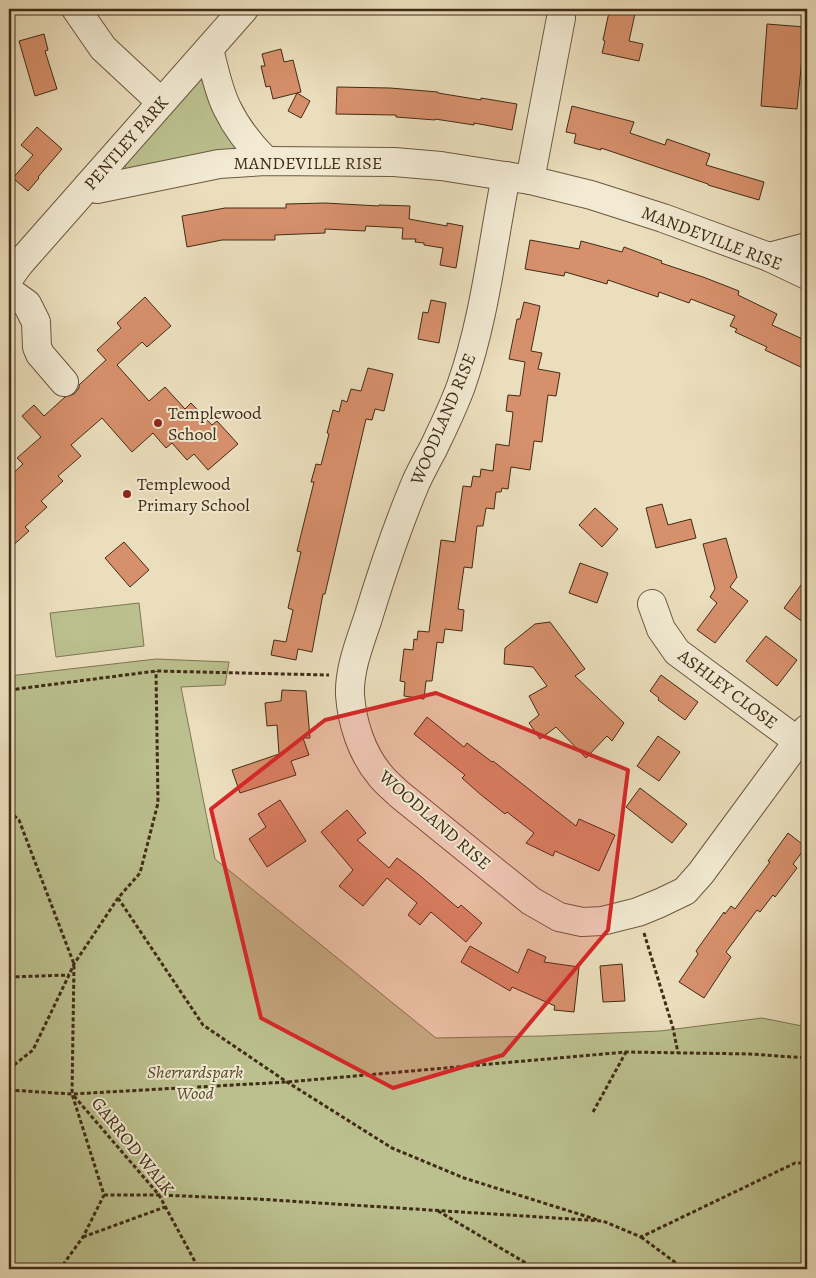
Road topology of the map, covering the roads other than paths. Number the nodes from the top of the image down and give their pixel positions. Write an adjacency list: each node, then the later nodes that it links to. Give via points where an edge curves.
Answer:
1 (76, 9): 5 (street, via 103,48)
2 (244, 9): 4 (street, PENTLEY PARK)
3 (562, 18): 7 (street)
4 (209, 49): 5 (street, PENTLEY PARK); 6 (street, via 226,107 251,146)
5 (161, 102): 8 (street, PENTLEY PARK)
6 (266, 161): 7 (street, MANDEVILLE RISE, via 394,162); 8 (street, MANDEVILLE RISE, via 218,164 97,189)
7 (518, 178): 10 (street, MANDEVILLE RISE, via 592,194); 16 (street, WOODLAND RISE, via 460,388 416,481 358,647 350,694 356,731 365,752 380,775 399,794 531,901 559,917 582,922 602,921 638,912 684,891 702,873)
8 (89, 185): 12 (street, PENTLEY PARK)
9 (807, 247): 10 (street)
10 (769, 257): 11 (street, MANDEVILLE RISE)
11 (807, 275)
12 (9, 278)
13 (9, 291): 14 (street, via 27,304 36,322 40,354)
14 (64, 382)
15 (652, 604): 16 (street, ASHLEY CLOSE, via 661,630 677,652)
16 (804, 740)

